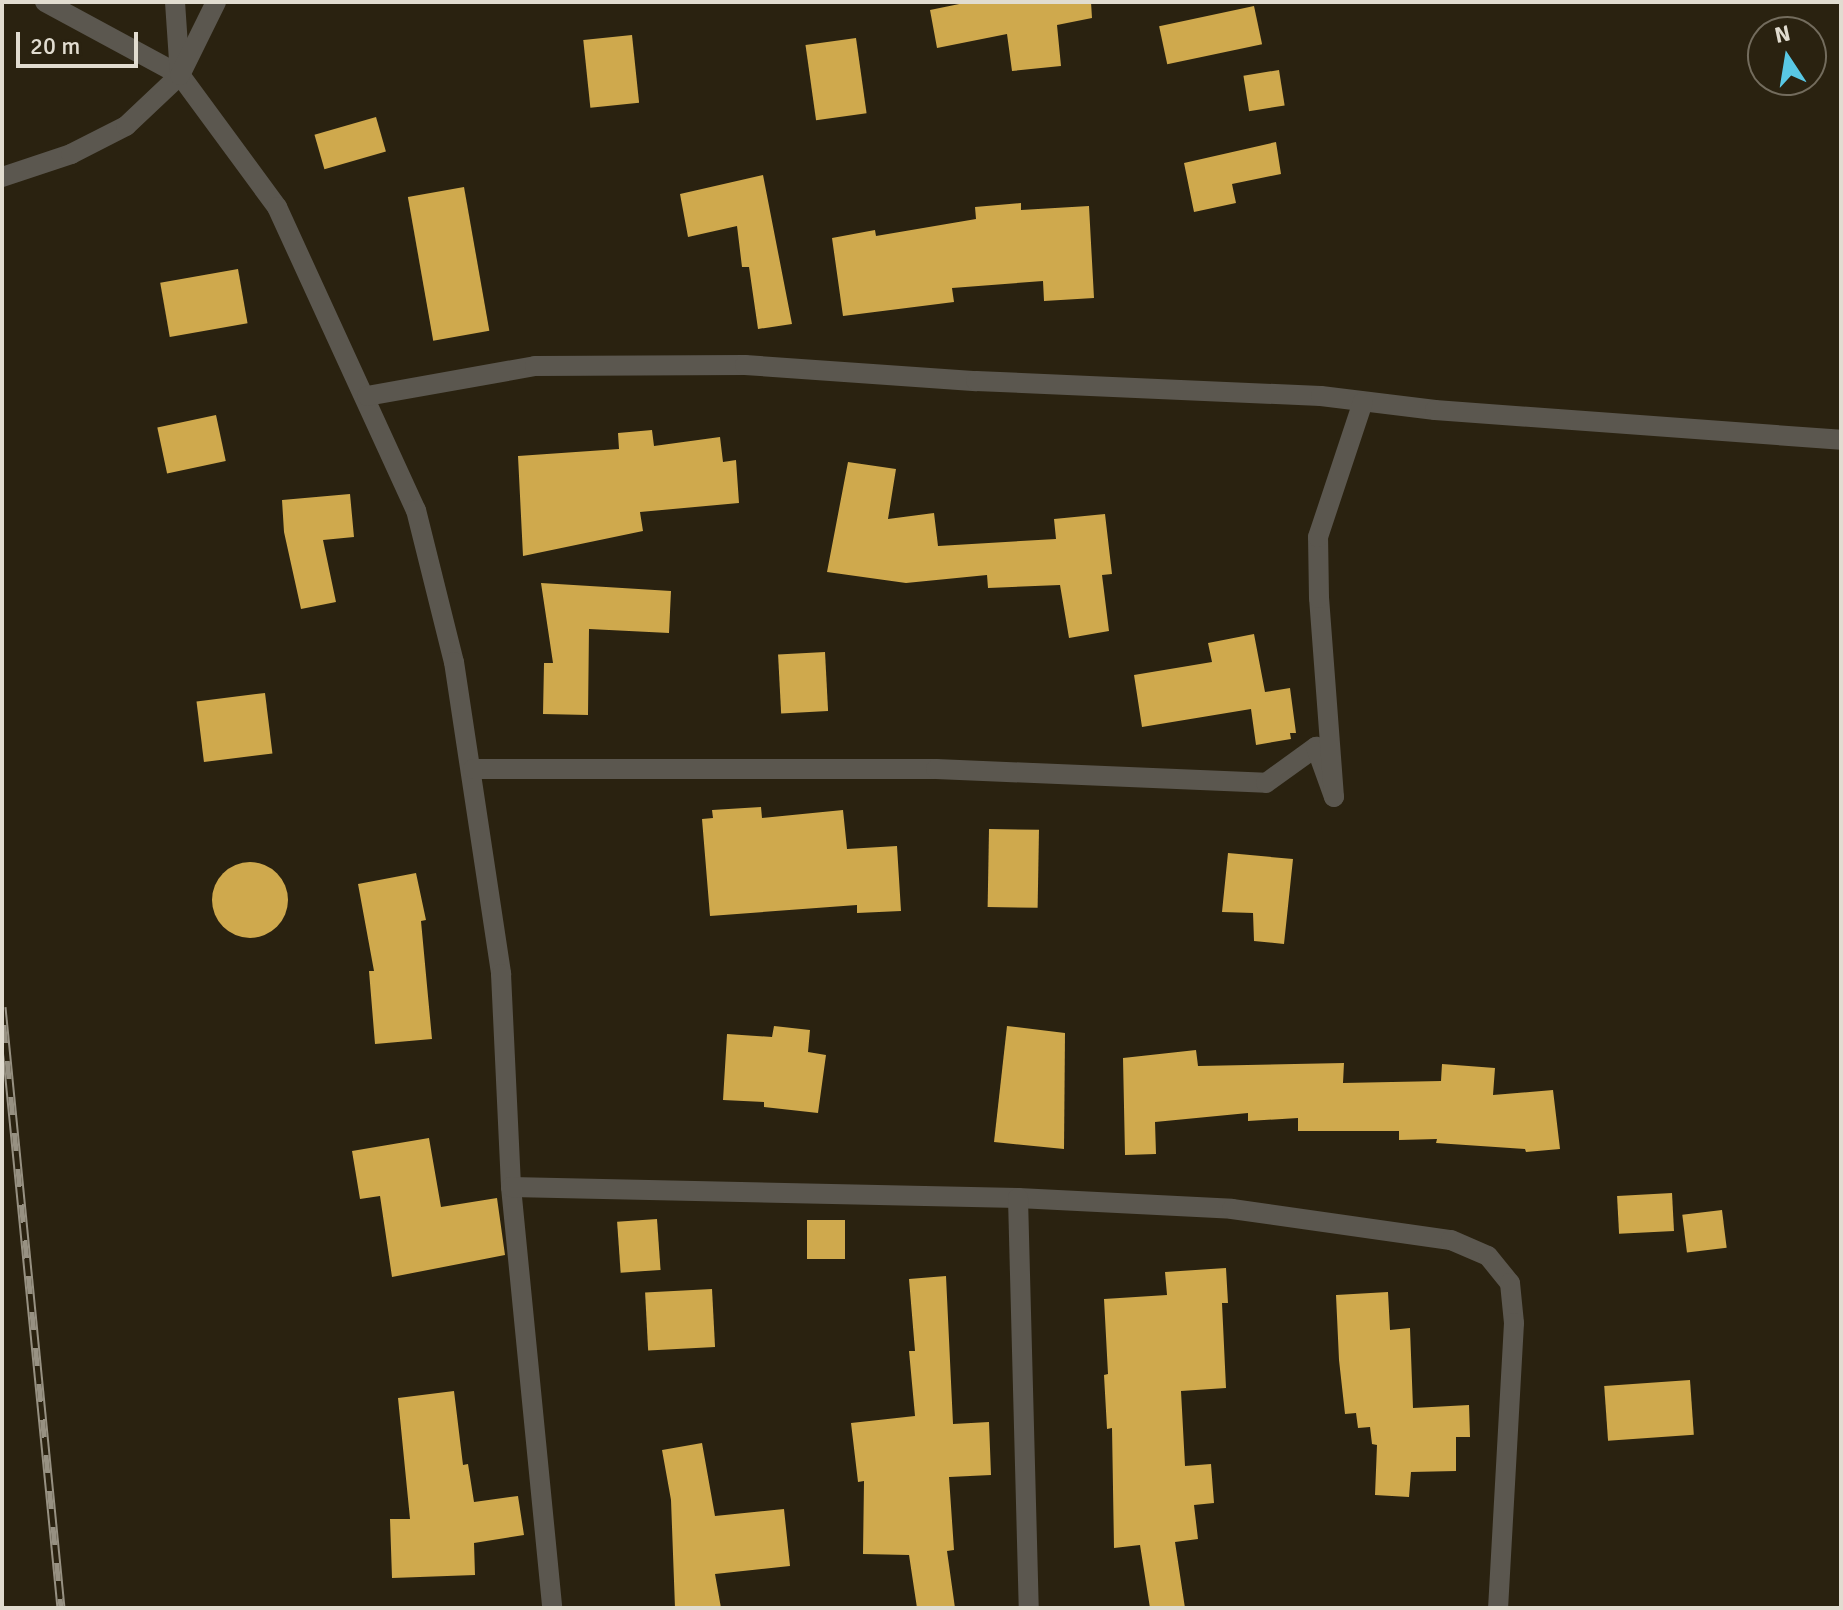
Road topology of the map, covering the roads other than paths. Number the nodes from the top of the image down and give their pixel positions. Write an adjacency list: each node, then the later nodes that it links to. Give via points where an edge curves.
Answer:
1 (45, 2): 4 (street)
2 (175, 2): 4 (street)
3 (216, 2): 4 (street)
4 (180, 75): 5 (street, via 126,126 71,154); 6 (street, via 277,207)
5 (2, 177)
6 (367, 396): 7 (street, via 535,366 745,365); 9 (street, via 416,510 454,662)
7 (1363, 402): 8 (street); 9 (street, via 1318,537 1334,797 1316,747 1266,783 936,769)
8 (1841, 440)
9 (473, 769): 10 (street, via 501,974)
10 (511, 1187): 11 (street); 12 (street)
11 (1018, 1198): 13 (street); 14 (street, via 1232,1209 1451,1240 1488,1256 1510,1283 1514,1323)
12 (552, 1608)
13 (1029, 1608)
14 (1498, 1608)

